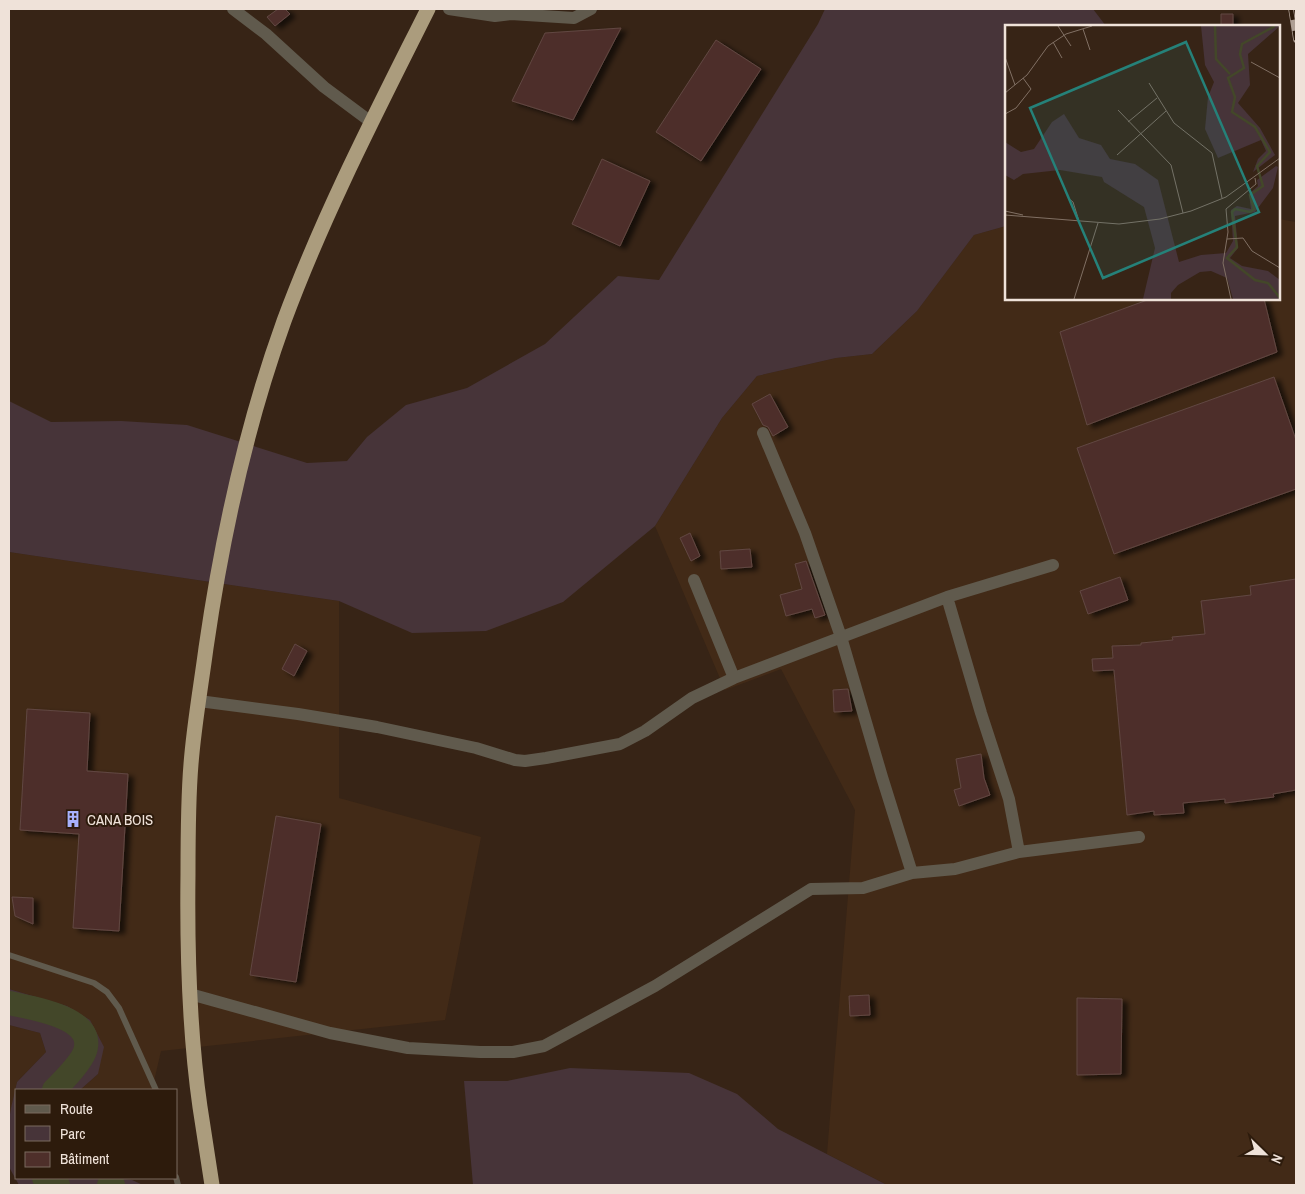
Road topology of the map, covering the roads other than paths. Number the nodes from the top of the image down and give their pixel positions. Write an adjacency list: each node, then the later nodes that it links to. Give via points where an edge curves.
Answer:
1 (232, 9): 5 (street, via 266,34 324,87)
2 (428, 9): 5 (highway)
3 (450, 9): 4 (street, via 495,16 574,18)
4 (591, 9)
5 (372, 122): 12 (highway, via 311,255 284,322 261,394 224,535)
6 (763, 433): 10 (street, via 805,533)
7 (1053, 565): 9 (street)
8 (694, 580): 11 (street)
9 (947, 597): 10 (street); 14 (street, via 1008,799)
10 (841, 637): 11 (street); 15 (street)
11 (734, 678): 12 (street, via 692,698 645,731 620,744 525,761 376,727)
12 (199, 701): 17 (highway, via 188,805)
13 (1139, 837): 14 (street)
14 (1019, 852): 15 (street, via 955,869)
15 (912, 873): 17 (street, via 862,888 811,889 655,986 544,1046 513,1052 408,1048 330,1032)
16 (9, 955): 18 (lane, via 94,983 107,992 120,1008)
17 (190, 994): 19 (highway, via 200,1104)
18 (156, 1089)
19 (212, 1185)

